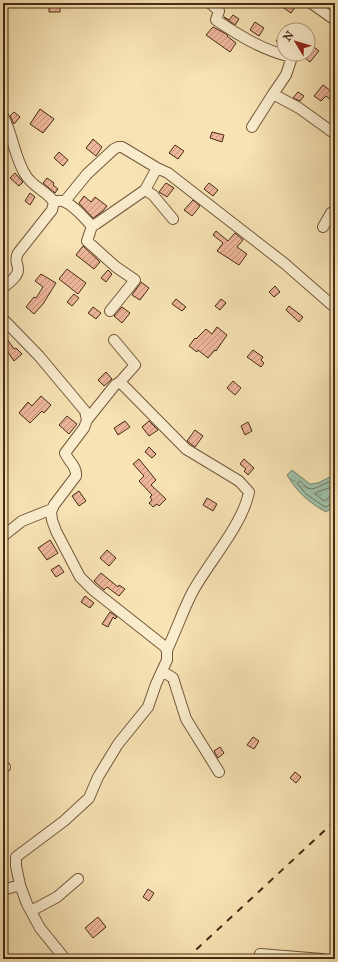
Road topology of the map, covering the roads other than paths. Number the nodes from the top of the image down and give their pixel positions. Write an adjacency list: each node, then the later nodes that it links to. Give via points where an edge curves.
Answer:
1 (210, 3): 4 (street, via 219,12 216,20 248,41 276,54 292,57 286,75)
2 (311, 3): 3 (street)
3 (335, 20)
4 (273, 94): 6 (street); 7 (street, via 299,108)
5 (3, 116): 11 (street, via 25,174 31,183)
6 (252, 127)
7 (335, 134)
8 (157, 168): 9 (street); 10 (street, via 122,147 116,147 86,174); 17 (street, via 168,173 278,258)
9 (145, 190): 13 (street, via 153,195); 14 (street)
10 (65, 201): 11 (street); 14 (street)
11 (54, 202): 16 (street, via 52,210 18,253 16,275)
12 (335, 210): 15 (street)
13 (173, 219)
14 (92, 226): 18 (street, via 86,240 135,280)
15 (323, 227)
16 (3, 288)
17 (332, 305)
18 (110, 310)
19 (3, 319): 22 (street, via 81,404)
20 (114, 340): 21 (street, via 135,365)
21 (120, 382): 22 (street); 25 (street, via 186,449 239,481 249,492 239,519 193,591)
22 (87, 420): 23 (street, via 65,453 76,471 76,476)
23 (52, 509): 24 (street, via 22,521); 25 (street, via 52,520 56,530 83,582)
24 (3, 536)
25 (167, 650): 26 (street, via 167,660)
26 (162, 672): 27 (street, via 173,678 186,719); 29 (street, via 148,707 118,744 98,777 89,798 64,821 16,857)
27 (219, 772)
28 (78, 879): 31 (street, via 57,897)
29 (20, 885): 30 (street); 31 (street)
30 (3, 890)
31 (31, 912): 32 (street, via 40,928)
32 (65, 959)
33 (259, 959): 34 (street, via 260,954)
34 (322, 959)

